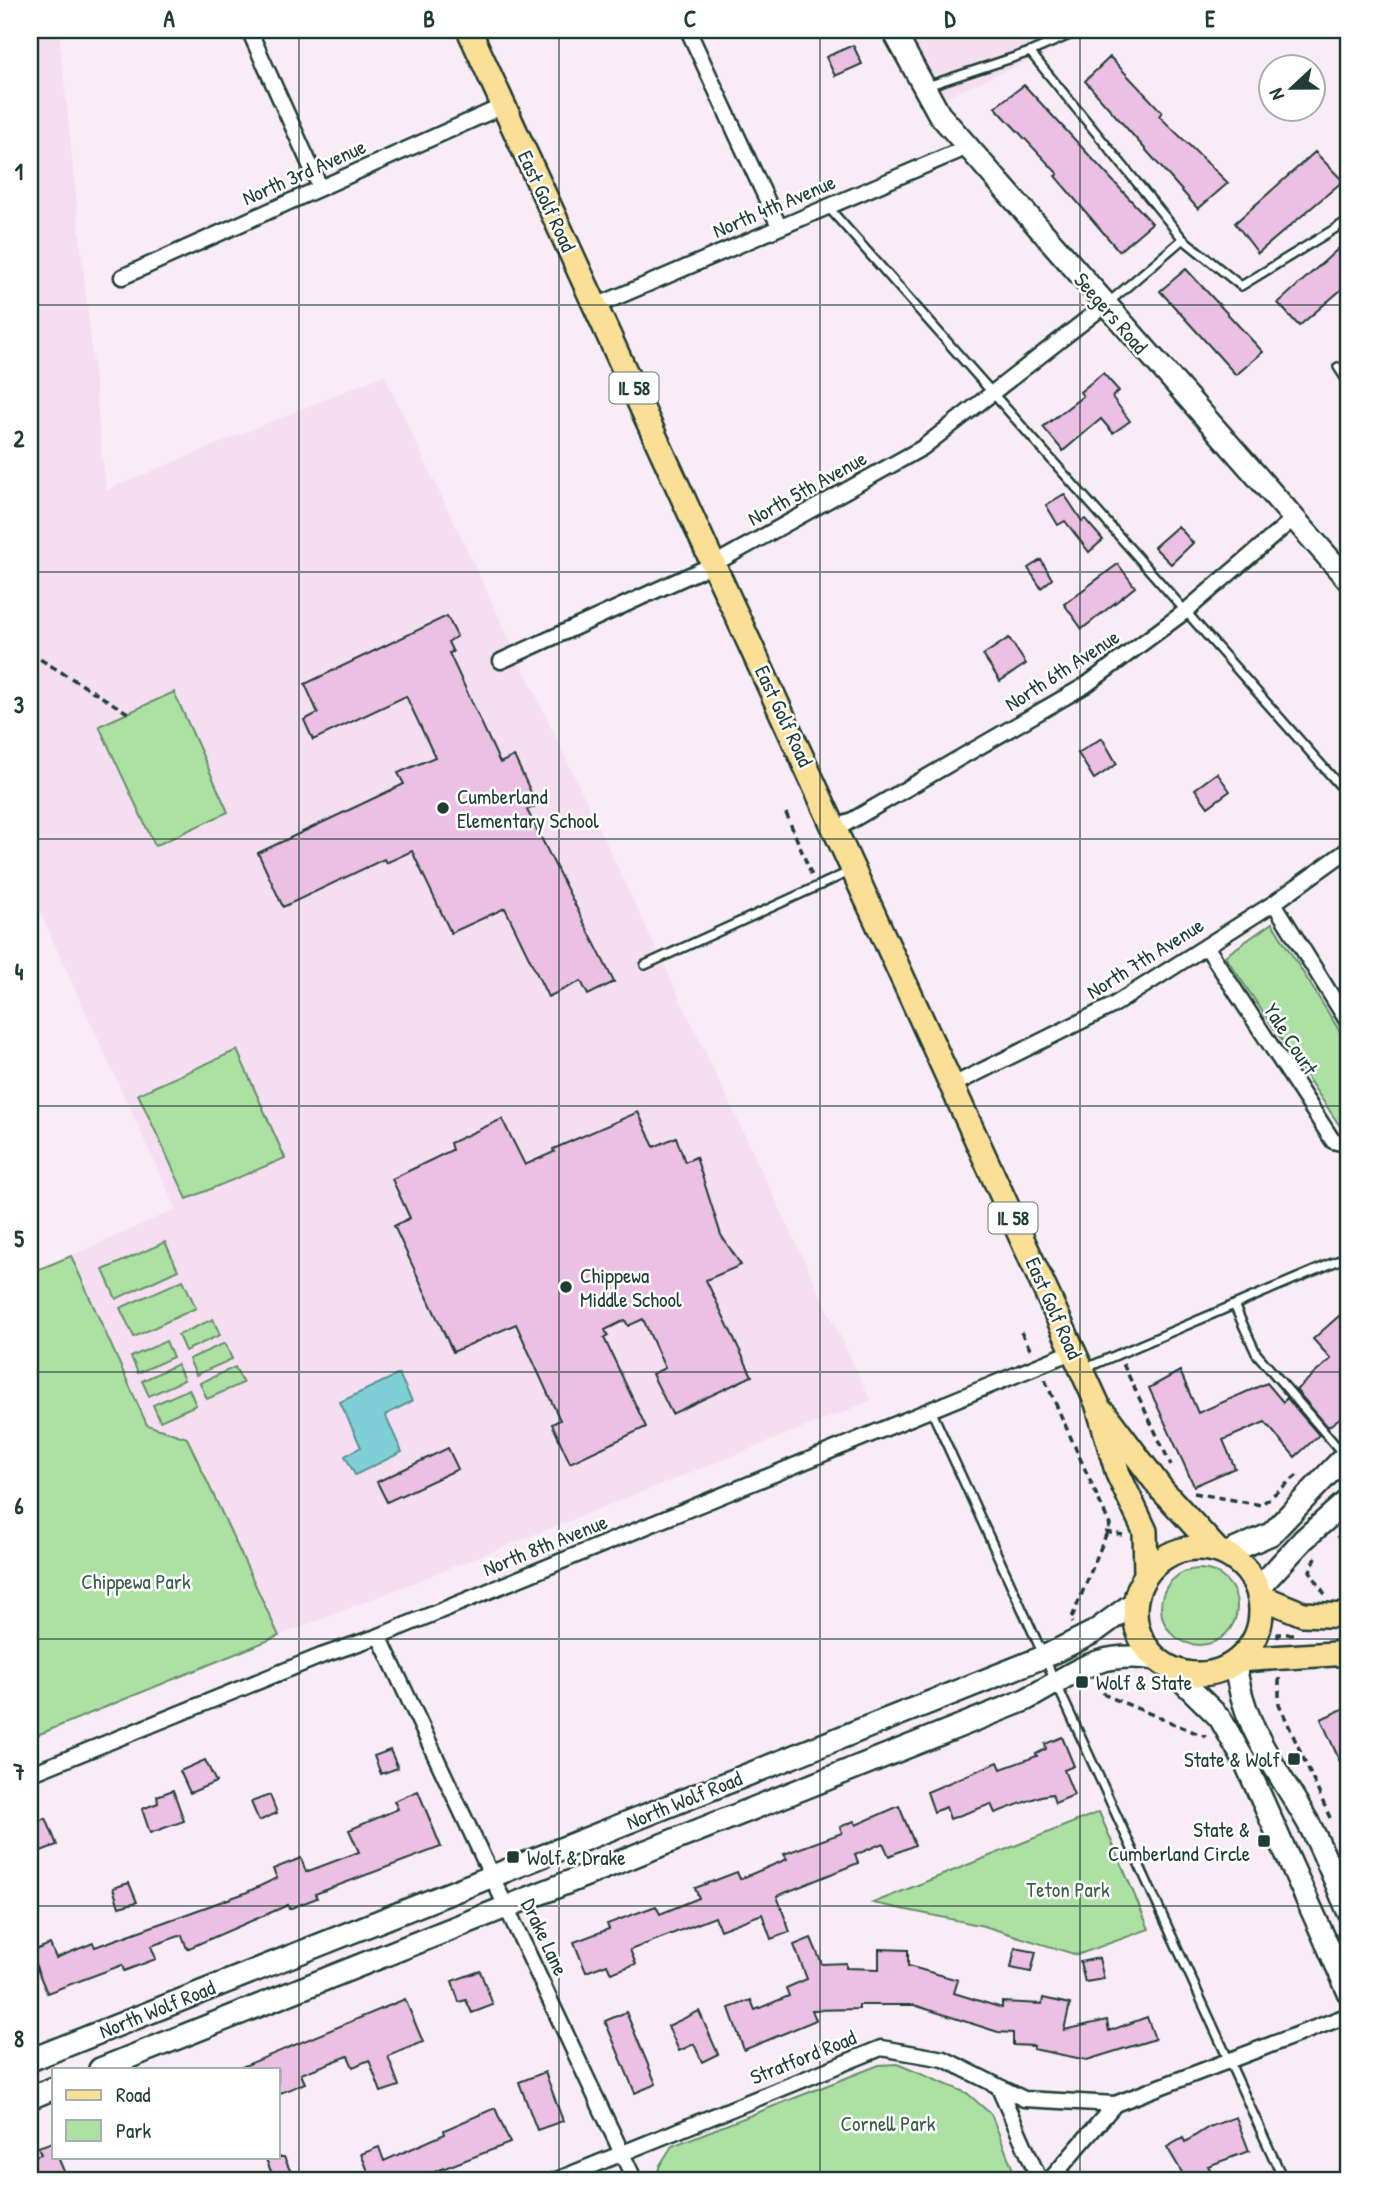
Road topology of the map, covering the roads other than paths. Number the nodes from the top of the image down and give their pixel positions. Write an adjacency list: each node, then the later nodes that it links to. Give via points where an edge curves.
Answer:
1 (248, 30): 10 (street)
2 (469, 30): 8 (main road, East Golf Road / IL 58)
3 (688, 30): 13 (street)
4 (893, 30): 7 (main road, Seegers Road)
5 (1082, 30): 6 (lane)
6 (1031, 52): 7 (lane); 14 (lane)
7 (923, 88): 9 (main road, Seegers Road)
8 (503, 106): 10 (street, North 3rd Avenue); 17 (main road, East Golf Road / IL 58)
9 (968, 147): 11 (street, North 4th Avenue); 16 (main road, Seegers Road)
10 (320, 187): 15 (street, North 3rd Avenue)
11 (827, 206): 13 (street, North 4th Avenue); 20 (lane)
12 (1349, 220): 14 (lane, via 1241,286)
13 (779, 226): 17 (street, North 4th Avenue)
14 (1183, 239): 16 (lane)
15 (122, 277)
16 (1105, 305): 20 (street, North 5th Avenue); 21 (main road, Seegers Road)
17 (596, 306): 22 (main road, East Golf Road / IL 58)
18 (1338, 367): 19 (lane)
19 (1349, 384)
20 (994, 392): 22 (street, North 5th Avenue, via 922,448); 24 (lane)
21 (1293, 519): 23 (main road, Seegers Road); 24 (street, North 6th Avenue)
22 (714, 564): 25 (street, North 5th Avenue); 27 (main road, East Golf Road / IL 58)
23 (1349, 581)
24 (1186, 610): 26 (lane); 27 (street, North 6th Avenue, via 1086,685)
25 (500, 661)
26 (1349, 796)
27 (835, 830): 29 (main road, East Golf Road / IL 58)
28 (1349, 849): 30 (street, North 7th Avenue)
29 (853, 869): 32 (lane); 34 (main road, East Golf Road / IL 58)
30 (1274, 903): 31 (street, North 7th Avenue); 33 (street)
31 (1206, 946): 34 (street, North 7th Avenue, via 1112,1006); 35 (street, Yale Court, via 1333,1141)
32 (645, 965)
33 (1349, 1024)
34 (953, 1085): 38 (main road, East Golf Road / IL 58)
35 (1349, 1145)
36 (1349, 1256): 37 (lane)
37 (1234, 1305): 38 (lane, via 1118,1354); 41 (lane, via 1256,1353)
38 (1078, 1361): 39 (main road, East Golf Road / IL 58); 40 (street, North 8th Avenue)
39 (1097, 1403): 43 (main road, East Golf Road / IL 58, via 1162,1490); 44 (main road, East Golf Road / IL 58, via 1118,1474 1145,1531)
40 (931, 1410): 48 (street, North 8th Avenue); 50 (lane)
41 (1347, 1454): 43 (main road, via 1271,1534)
42 (1349, 1499): 45 (main road, via 1303,1540)
43 (1221, 1552): 44 (main road, via 1177,1551); 45 (main road, IL 58, via 1250,1575)
44 (1146, 1574): 46 (main road, IL 58)
45 (1258, 1593): 47 (main road, via 1303,1614); 51 (main road, via 1257,1631)
46 (1135, 1602): 50 (main road, North Wolf Road, via 1094,1632); 52 (main road, via 1143,1642)
47 (1349, 1616)
48 (379, 1636): 54 (street, North 8th Avenue); 55 (street, Drake Lane)
49 (1349, 1653): 51 (main road)
50 (1046, 1656): 53 (lane); 55 (main road, North Wolf Road)
51 (1236, 1661): 52 (main road, via 1213,1672 1189,1674); 57 (main road, via 1238,1689 1252,1730 1307,1821)
52 (1161, 1662): 53 (main road, North Wolf Road, via 1127,1655 1107,1658 1090,1662); 58 (main road, via 1220,1718 1246,1764)
53 (1058, 1683): 56 (main road, North Wolf Road); 61 (lane)
54 (30, 1774)
55 (494, 1876): 56 (street, Drake Lane); 60 (main road, North Wolf Road)
56 (507, 1904): 62 (main road, North Wolf Road); 67 (street, Drake Lane)
57 (1349, 1913)
58 (1349, 1993)
59 (1349, 2015): 61 (street, Stratford Road)
60 (30, 2060)
61 (1229, 2063): 66 (street, Stratford Road); 72 (lane)
62 (102, 2068)
63 (998, 2086): 66 (street, Stratford Road, via 1024,2099); 67 (street, Stratford Road, via 944,2059 881,2048); 70 (street)
64 (52, 2089): 65 (main road)
65 (30, 2098)
66 (1115, 2104): 71 (street)
67 (622, 2154): 68 (street, Stratford Road); 69 (street, Drake Lane)
68 (554, 2181)
69 (635, 2181)
70 (1040, 2181)
71 (1049, 2181)
72 (1284, 2181)

